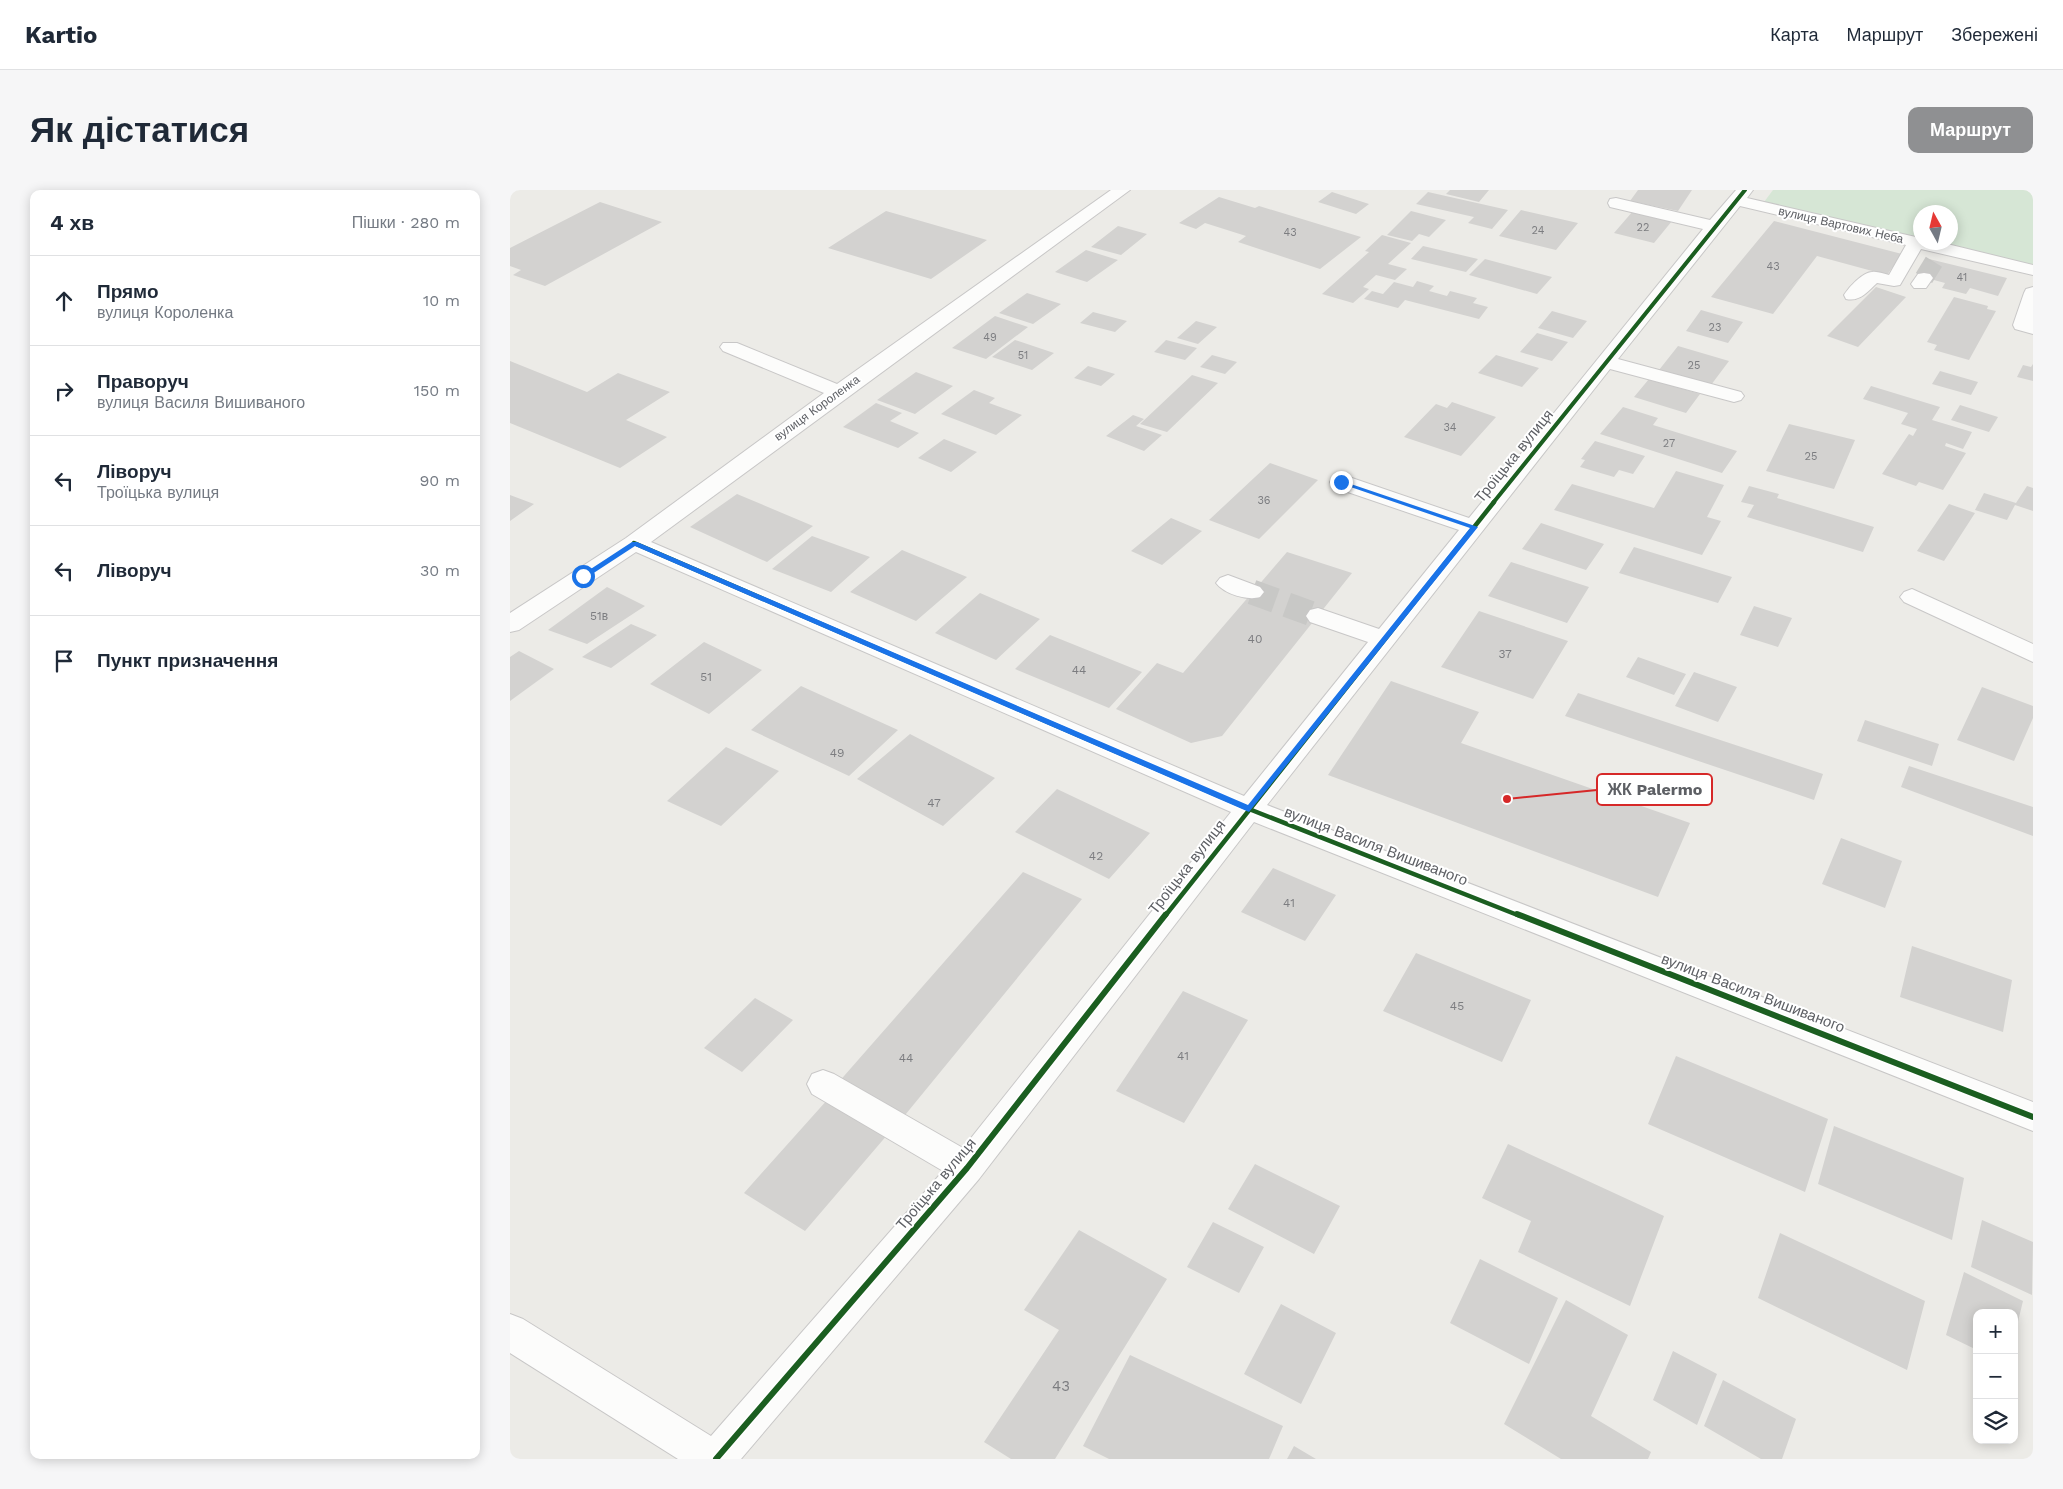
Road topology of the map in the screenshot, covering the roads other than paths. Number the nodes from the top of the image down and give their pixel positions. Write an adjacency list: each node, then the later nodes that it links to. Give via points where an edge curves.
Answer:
1 (1122, 190): 14 (street, вулиця Короленка)
2 (1741, 195): 4 (street, Троїцька вулиця); 5 (street, вулиця Вартових Неба)
3 (1616, 203): 4 (street)
4 (1714, 226): 13 (street, Троїцька вулиця)
5 (1913, 242)
6 (1913, 248): 10 (street, via 1894,280 1873,277)
7 (1929, 250): 8 (street, вулиця Вартових Неба, via 1939,255)
8 (2033, 270)
9 (2033, 293): 11 (street, via 2022,325)
10 (1853, 295)
11 (2033, 328)
12 (730, 347): 14 (street)
13 (1606, 362): 15 (street); 17 (street, Троїцька вулиця)
14 (839, 392): 18 (street, вулиця Короленка)
15 (1734, 396)
16 (1341, 482): 17 (street)
17 (1474, 527): 24 (street, Троїцька вулиця)
18 (634, 543): 23 (street, вулиця Короленка); 26 (street, вулиця Василя Вишиваного)
19 (1228, 583): 20 (street)
20 (1252, 592)
21 (1912, 598): 25 (street)
22 (1318, 616): 24 (street)
23 (514, 617)
24 (1384, 639): 26 (street, Троїцька вулиця)
25 (2033, 654)
26 (1249, 809): 28 (street, вулиця Василя Вишиваного); 29 (street, Троїцька вулиця)
27 (823, 1084): 29 (street)
28 (2033, 1117)
29 (967, 1168): 31 (street, Троїцька вулиця)
30 (510, 1332): 31 (street)
31 (714, 1459)

